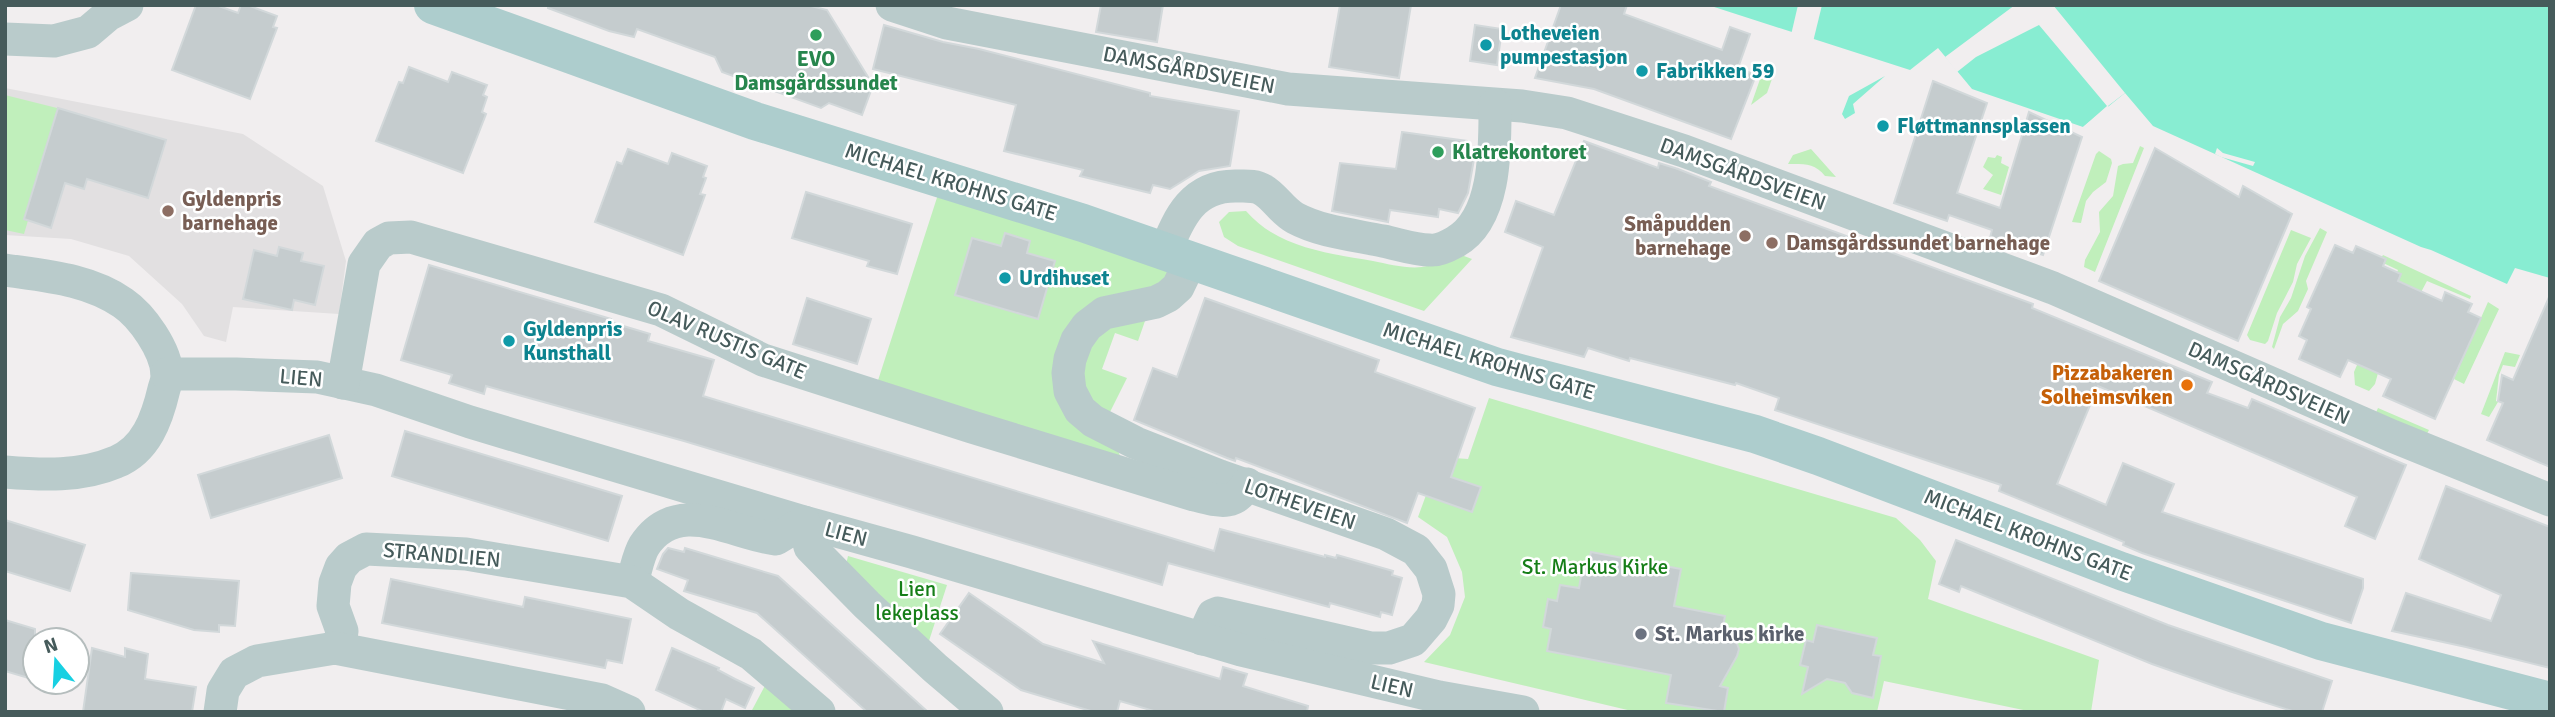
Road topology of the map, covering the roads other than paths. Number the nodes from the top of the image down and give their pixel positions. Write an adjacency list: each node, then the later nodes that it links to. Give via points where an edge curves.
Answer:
1 (433, 5): 6 (main road, MICHAEL KROHNS GATE, via 755,121 1083,223)
2 (892, 5): 5 (street, DAMSGÅRDSVEIEN, via 947,23 1288,89)
3 (116, 8): 4 (street, via 88,32 54,41)
4 (5, 39)
5 (1495, 105): 6 (street, LOTHEVEIEN, via 1495,148 1481,214 1463,237 1447,246 1432,251 1339,233 1295,218 1264,190 1231,186 1198,197 1180,216); 12 (street, DAMSGÅRDSVEIEN, via 1545,108 1623,131 2056,290)
6 (1177, 257): 11 (street, LOTHEVEIEN, via 1178,287 1168,296 1104,313 1087,326 1070,359 1070,391 1080,410 1110,430); 17 (main road, MICHAEL KROHNS GATE, via 1497,368 1755,434 2121,571 2322,640)
7 (5, 270): 8 (street, via 97,288 125,304 157,342)
8 (167, 374): 9 (street, LIEN, via 236,373); 10 (street, via 159,410 143,443 131,454 115,463 51,476)
9 (343, 383): 11 (street, OLAV RUSTIS GATE, via 364,264 378,244 389,238 411,237 661,310 763,360 1194,495 1232,500 1240,497); 13 (street, LIEN)
10 (5, 472)
11 (1247, 484): 15 (street, LOTHEVEIEN, via 1386,534 1416,550 1431,569 1438,605 1413,640 1389,648 1371,648 1218,613)
12 (2550, 500)
13 (804, 522): 14 (street, via 776,539 697,519 683,520 650,539); 15 (street, LIEN); 21 (street, via 810,547)
14 (632, 582): 16 (street, STRANDLIEN, via 466,554 366,549 349,558 335,583 333,606 342,631); 20 (street, STRANDLIEN, via 678,614 751,654)
15 (1202, 639): 22 (street, LIEN, via 1317,669)
16 (335, 648): 18 (street, via 257,661 234,673 223,691); 19 (street, via 602,700)
17 (2550, 701)
18 (220, 712)
19 (629, 712)
20 (819, 712)
21 (987, 712)
22 (1523, 712)

